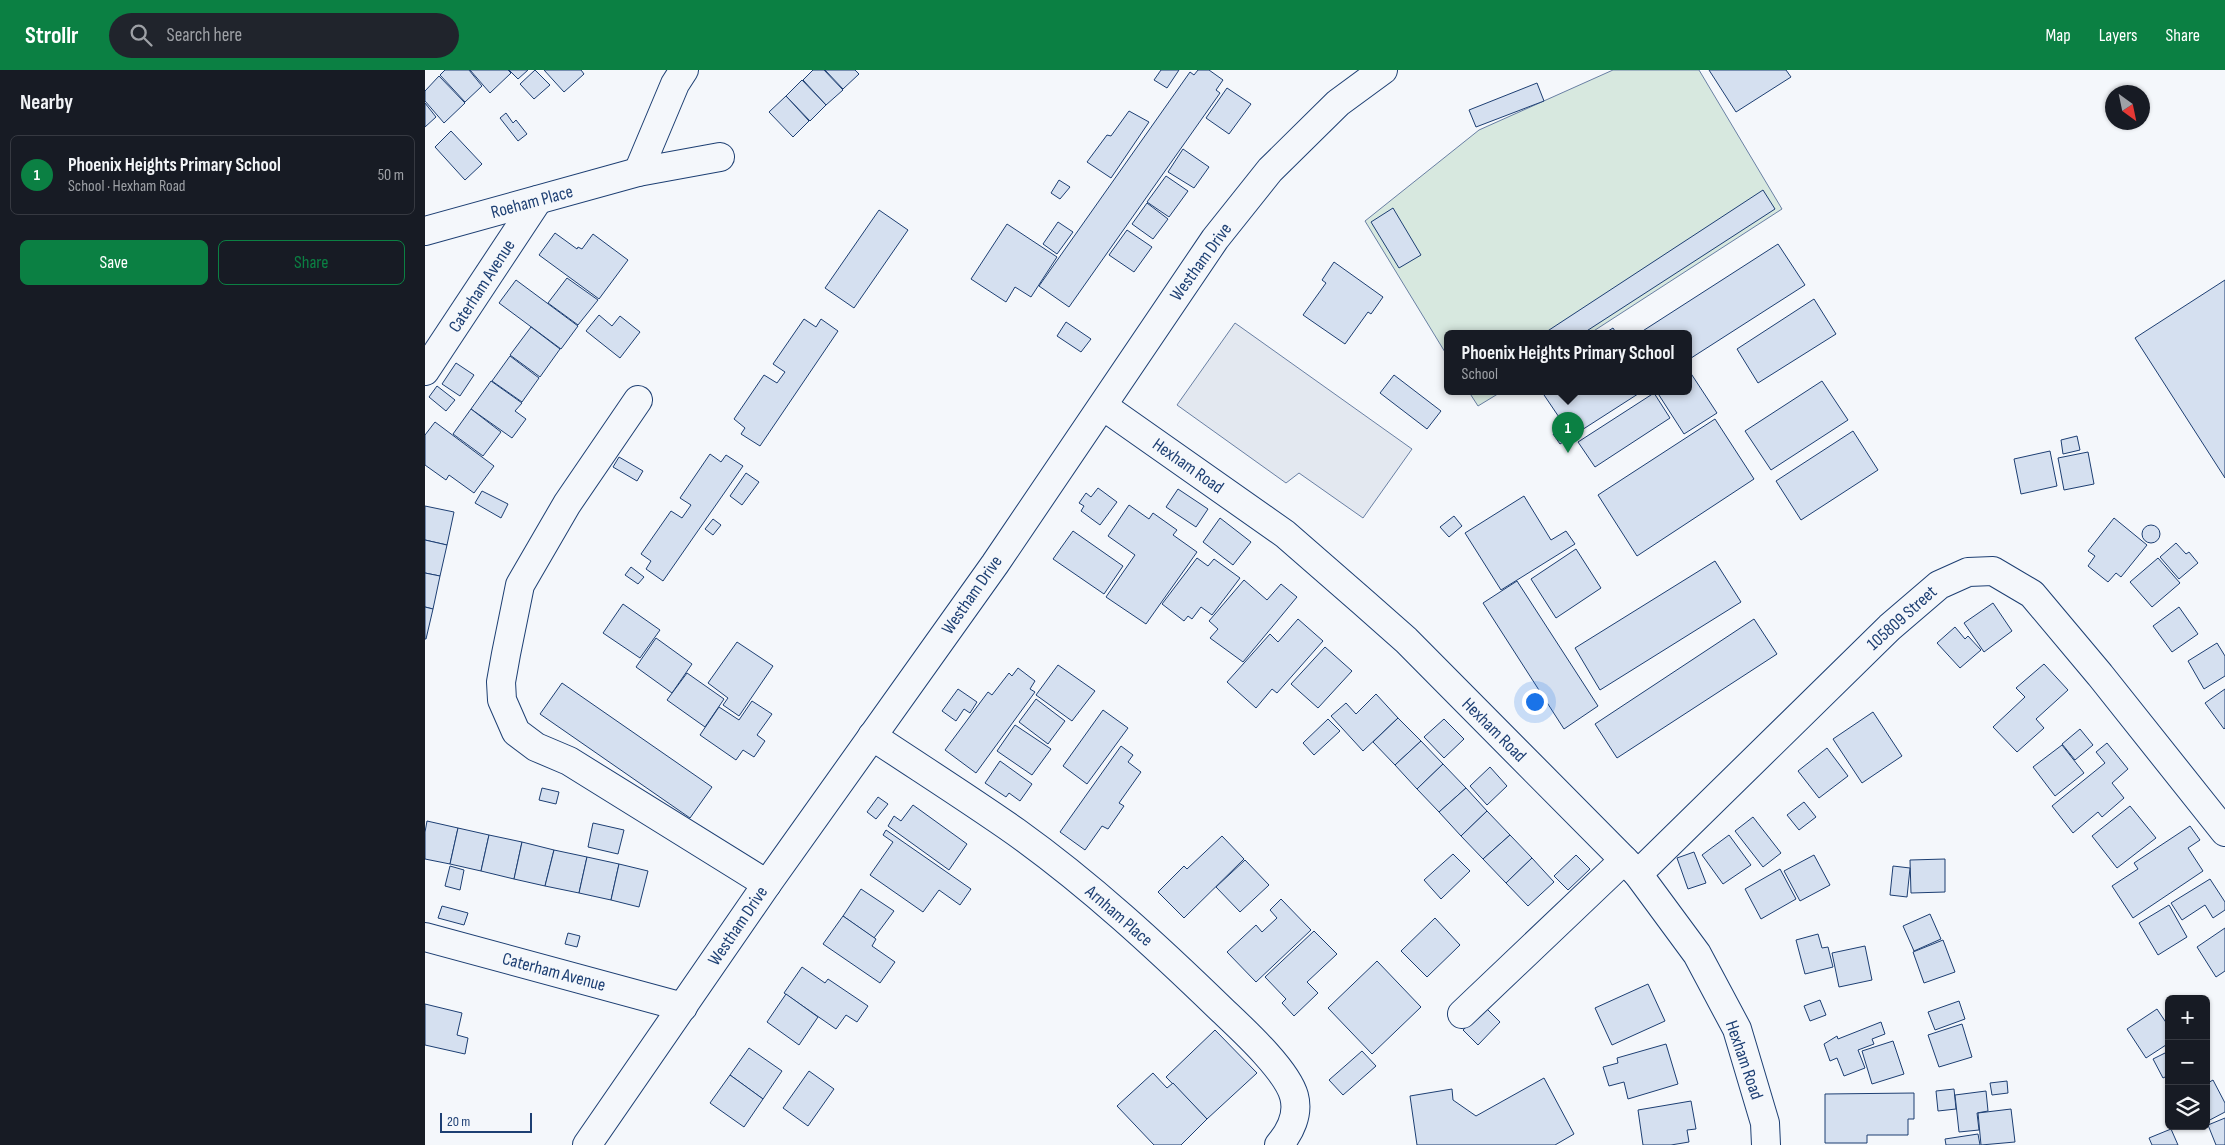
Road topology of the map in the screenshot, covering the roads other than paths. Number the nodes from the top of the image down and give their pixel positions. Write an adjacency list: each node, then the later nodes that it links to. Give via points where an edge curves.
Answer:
1 (684, 70): 4 (street)
2 (1383, 70): 9 (street, Westham Drive, via 1338,103 1270,170 1215,240)
3 (720, 157): 4 (street, Roeham Place)
4 (638, 172): 5 (street, Roeham Place)
5 (538, 200): 6 (street, Roeham Place); 7 (street, Caterham Avenue)
6 (425, 231)
7 (425, 371)
8 (638, 400): 13 (street, via 567,504 521,585 503,673 502,700 516,732 537,747 569,761)
9 (1103, 406): 10 (street, Westham Drive); 12 (street, Hexham Road, via 1299,546 1406,640)
10 (872, 736): 13 (street, Westham Drive); 18 (street, Arnham Place, via 1017,833 1102,900 1247,1034 1283,1076 1294,1096 1295,1114 1289,1133)
11 (2225, 832): 12 (street, 105809 Street, via 2032,594 1993,571 1968,572 1939,585 1890,627)
12 (1631, 867): 16 (street, 105809 Street); 19 (street, Hexham Road, via 1697,954 1737,1029 1765,1122)
13 (767, 884): 15 (street, Westham Drive)
14 (425, 937): 15 (street, Caterham Avenue)
15 (683, 1007): 17 (street, Westham Drive)
16 (1462, 1014)
17 (587, 1145)
18 (1279, 1145)
19 (1766, 1145)

